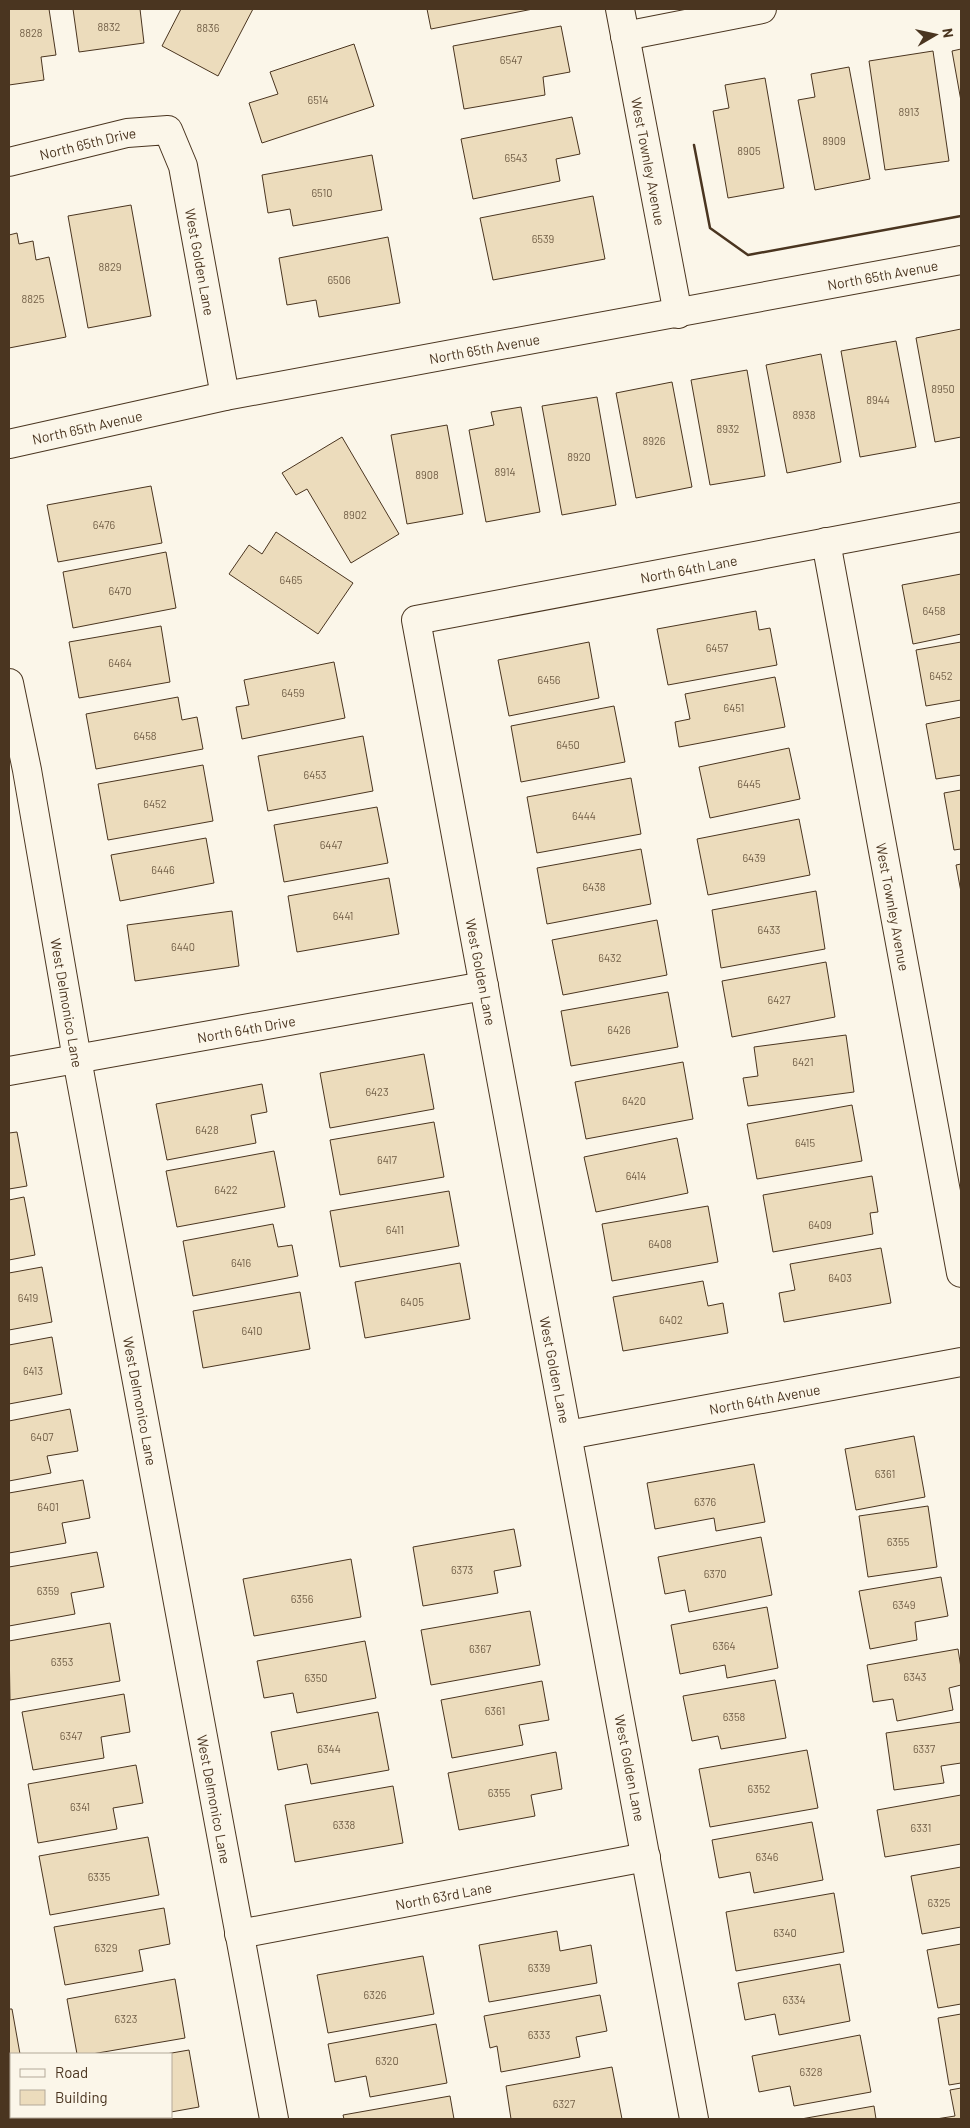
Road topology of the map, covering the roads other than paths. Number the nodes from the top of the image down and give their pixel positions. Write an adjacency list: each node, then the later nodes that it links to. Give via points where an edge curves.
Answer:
1 (620, 9): 3 (street, West Townley Avenue)
2 (762, 9): 3 (street)
3 (625, 36): 7 (street, West Townley Avenue)
4 (168, 130): 5 (street, North 65th Drive, via 127,133); 8 (street, West Golden Lane, via 183,166)
5 (9, 162)
6 (961, 260): 7 (street, North 65th Avenue)
7 (678, 314): 8 (street, North 65th Avenue)
8 (226, 396): 9 (street, North 65th Avenue)
9 (9, 444)
10 (961, 517): 11 (street, North 64th Lane)
11 (826, 542): 12 (street, North 64th Lane); 17 (street, West Townley Avenue)
12 (416, 620): 14 (street, West Golden Lane)
13 (9, 683): 15 (street, West Delmonico Lane)
14 (484, 986): 15 (street, North 64th Drive); 19 (street, West Golden Lane)
15 (77, 1059): 16 (street, North 64th Drive); 21 (street, West Delmonico Lane)
16 (9, 1071)
17 (961, 1273)
18 (961, 1362): 19 (street, North 64th Avenue)
19 (568, 1435): 20 (street, West Golden Lane)
20 (646, 1857): 21 (street, North 63rd Lane); 23 (street, West Golden Lane)
21 (239, 1934): 22 (street, West Delmonico Lane)
22 (274, 2119)
23 (694, 2119)

